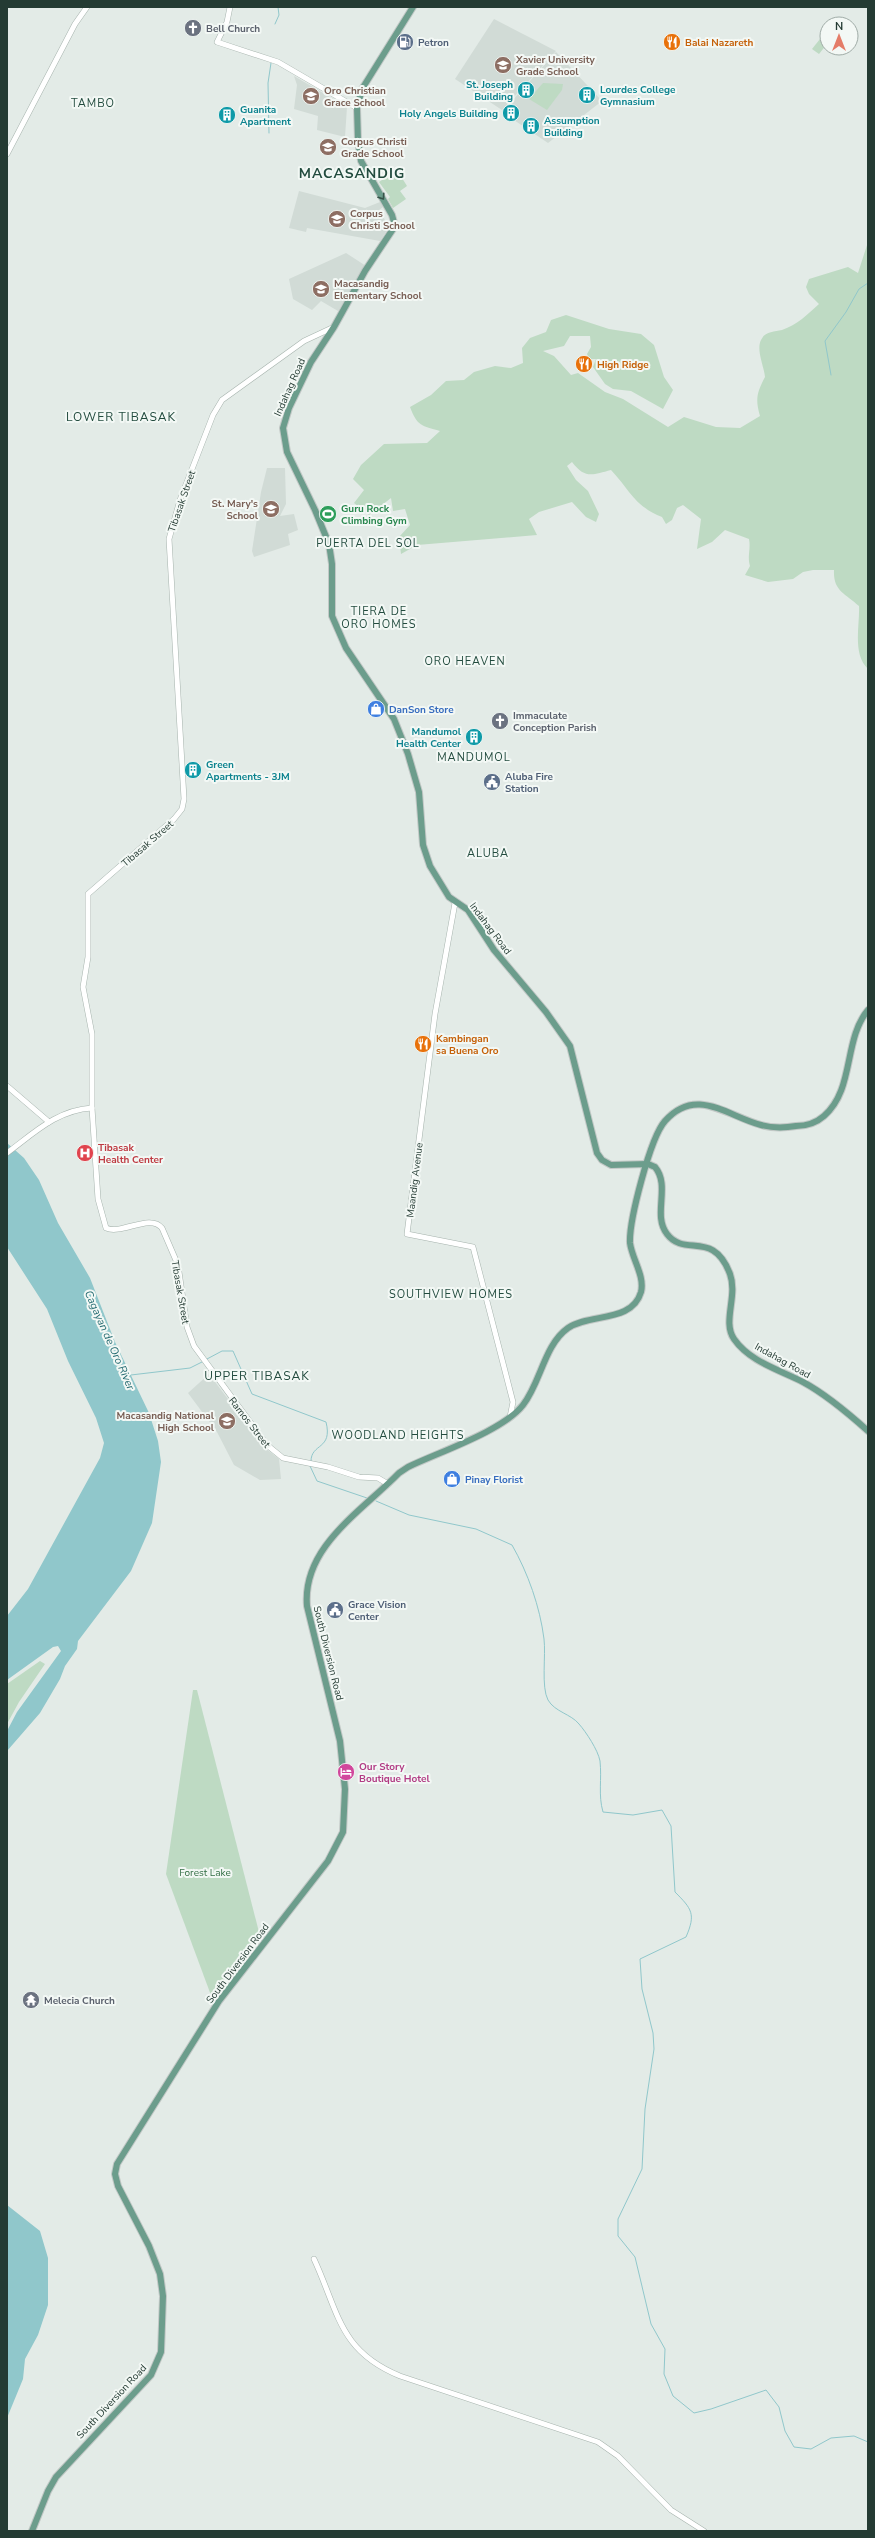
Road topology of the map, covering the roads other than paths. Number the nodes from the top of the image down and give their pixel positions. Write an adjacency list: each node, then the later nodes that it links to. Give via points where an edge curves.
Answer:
1 (87, 7): 5 (street, via 75,24)
2 (230, 7): 4 (street, via 227,22 217,42 278,62)
3 (413, 7): 4 (main road, via 362,89)
4 (357, 108): 6 (main road, Indahag Road, one-way to 6, via 361,162 392,215 395,226 364,271)
5 (7, 154)
6 (334, 327): 7 (main road, Indahag Road, via 304,375 284,421 283,439 329,544 332,564 330,609 333,622 350,655 396,723 417,782 426,856); 10 (street, Tibasak Street, via 304,341 222,400 213,415 177,509 169,539 184,799 182,809 174,819 91,890 87,897 88,957 83,987 92,1034)
7 (455, 903): 13 (main road, Indahag Road, via 468,910 494,950 546,1012 570,1046 594,1147 600,1158 611,1164); 15 (street, Maandig Avenue, via 439,986 408,1234 473,1248)
8 (868, 1010): 13 (main road, South Diversion Road, via 860,1024 838,1099 823,1118 808,1125 775,1128 760,1125 720,1108 697,1104 680,1110 664,1122 652,1145)
9 (7, 1086): 11 (street)
10 (92, 1108): 11 (street, via 67,1111); 14 (street, Tibasak Street, via 98,1199 105,1225 108,1229 114,1230 151,1223 162,1228 178,1265 188,1333)
11 (49, 1122): 12 (street)
12 (7, 1153)
13 (648, 1164): 16 (main road, South Diversion Road, via 630,1232 633,1256 642,1283 640,1296 627,1310 586,1320 562,1333); 18 (main road, Indahag Road, via 656,1169 661,1180 662,1222 666,1232 682,1244 709,1247 729,1270 734,1296 730,1331 738,1344 759,1360 819,1392)
14 (197, 1352): 19 (street, Ramos Street, via 267,1445 283,1458 359,1477 378,1478)
15 (513, 1402): 16 (street); 17 (street, Maandig Avenue)
16 (524, 1404): 17 (main road, South Diversion Road)
17 (510, 1418): 19 (main road, South Diversion Road, via 408,1467)
18 (868, 1431)
19 (388, 1484): 21 (main road, South Diversion Road, via 326,1545 313,1567 306,1589 309,1620 340,1741 345,1789 343,1832 328,1861 219,2001 117,2164 115,2174 118,2186 149,2246 160,2274 163,2296 161,2352 151,2375 56,2477)
20 (314, 2259): 22 (street, via 341,2324 371,2362 400,2376 598,2442 618,2456 671,2510)
21 (32, 2531)
22 (704, 2531)

